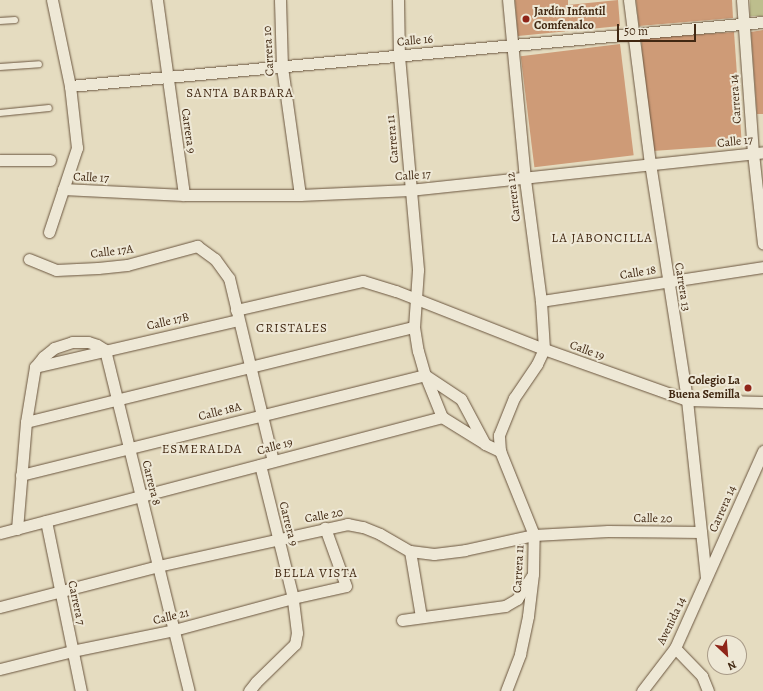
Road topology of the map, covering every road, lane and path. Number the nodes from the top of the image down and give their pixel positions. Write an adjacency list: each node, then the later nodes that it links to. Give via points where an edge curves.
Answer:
1 (52, 0): 19 (street)
2 (157, 0): 18 (street, Carrera 9)
3 (280, 0): 17 (street, Carrera 10)
4 (398, 0): 14 (street, Carrera 11)
5 (508, 0): 13 (street, Carrera 12)
6 (629, 0): 12 (street, Carrera 13)
7 (742, 0): 11 (street, Carrera 14)
8 (15, 20): 9 (lane)
9 (0, 22)
10 (763, 22): 11 (street, Calle 16)
11 (744, 24): 12 (street, Calle 16); 22 (street, Carrera 14)
12 (632, 34): 13 (street, Calle 16); 25 (street, Carrera 13)
13 (512, 46): 14 (street, Calle 16); 26 (street, Carrera 12)
14 (399, 56): 17 (street, Calle 16); 28 (street, Carrera 11)
15 (39, 64): 16 (lane)
16 (0, 67)
17 (282, 67): 18 (street, Calle 16); 30 (street, Carrera 10)
18 (168, 77): 19 (street, Calle 16); 29 (street, Carrera 9)
19 (70, 86): 27 (street, via 77,148)
20 (49, 108): 21 (lane)
21 (0, 114)
22 (758, 152): 25 (street, Calle 17); 32 (street, Carrera 14)
23 (0, 160): 24 (street)
24 (50, 160)
25 (650, 163): 26 (street, Calle 17); 36 (street, Carrera 13)
26 (525, 179): 28 (street, Calle 17); 38 (street, Carrera 12)
27 (63, 189): 29 (street, Calle 17); 31 (street)
28 (410, 190): 30 (street, Calle 17); 37 (street, Carrera 11, via 418,270)
29 (184, 195): 30 (street, Calle 17)
30 (300, 195)
31 (49, 232)
32 (763, 243)
33 (29, 259): 39 (street, Calle 17A, via 56,270 127,266 197,246 215,259 228,278)
34 (763, 267): 36 (street, Calle 18)
35 (363, 281): 37 (street, Calle 19); 39 (street, Calle 17B)
36 (668, 282): 38 (street, Calle 18); 46 (street, Carrera 13)
37 (416, 299): 40 (street, Carrera 11); 41 (street, Calle 19)
38 (541, 301): 41 (street, Carrera 12)
39 (237, 315): 42 (street, Calle 17B); 43 (street)
40 (414, 327): 43 (street); 44 (street, Carrera 11)
41 (544, 349): 46 (street, Calle 19); 54 (street, via 514,398 499,435)
42 (105, 350): 45 (street, Carrera 8); 50 (street, via 35,367)
43 (250, 367): 45 (street); 48 (street)
44 (425, 375): 48 (street, Calle 18A); 49 (street); 51 (street, via 461,399)
45 (117, 400): 50 (street); 52 (street, Carrera 8)
46 (687, 400): 47 (street, Calle 19); 62 (street, Carrera 13)
47 (763, 402)
48 (262, 415): 52 (street, Calle 18A); 55 (street)
49 (442, 417): 51 (street); 55 (street, Calle 19)
50 (26, 422): 57 (street)
51 (486, 444): 54 (street)
52 (129, 448): 57 (street, Calle 18A); 58 (street, Carrera 8)
53 (763, 450): 69 (street, Carrera 14)
54 (500, 451): 64 (street, Carrera 11)
55 (273, 461): 56 (street, Calle 19)
56 (260, 465): 58 (street, Calle 19); 65 (street, Carrera 9)
57 (21, 475): 61 (street)
58 (141, 496): 59 (street, Calle 19); 67 (street, Carrera 8)
59 (46, 521): 61 (street, Calle 19); 70 (street, Carrera 7)
60 (325, 528): 65 (street, Calle 20); 66 (street, Calle 20, via 347,524 363,527); 71 (street, Calle 21, via 346,586)
61 (18, 529): 63 (street, Calle 19)
62 (701, 532): 64 (street, Calle 20, via 608,531); 69 (street, Carrera 13)
63 (0, 533)
64 (534, 535): 66 (street, Calle 20, via 434,554); 68 (street, Carrera 11)
65 (278, 539): 67 (street, Calle 20); 71 (street, Carrera 9)
66 (410, 551): 73 (street)
67 (158, 566): 70 (street, Calle 20); 75 (street, Carrera 8)
68 (533, 574): 73 (street, via 517,599 505,606); 82 (street, Carrera 11, via 520,654)
69 (706, 578): 76 (street, Avenida 14)
70 (60, 592): 72 (street, Calle 20); 77 (street, Carrera 7)
71 (293, 598): 75 (street, Calle 21); 79 (street, Carrera 9, via 297,633 295,644)
72 (0, 607)
73 (421, 617): 74 (street)
74 (402, 620)
75 (174, 630): 77 (street, Calle 21); 81 (street, Carrera 8)
76 (675, 648): 83 (street, Avenida 14); 84 (street, via 702,676)
77 (72, 651): 78 (street, Calle 21); 80 (street, Carrera 7)
78 (0, 669)
79 (254, 688)
80 (81, 691)
81 (189, 691)
82 (506, 691)
83 (642, 691)
84 (708, 691)

